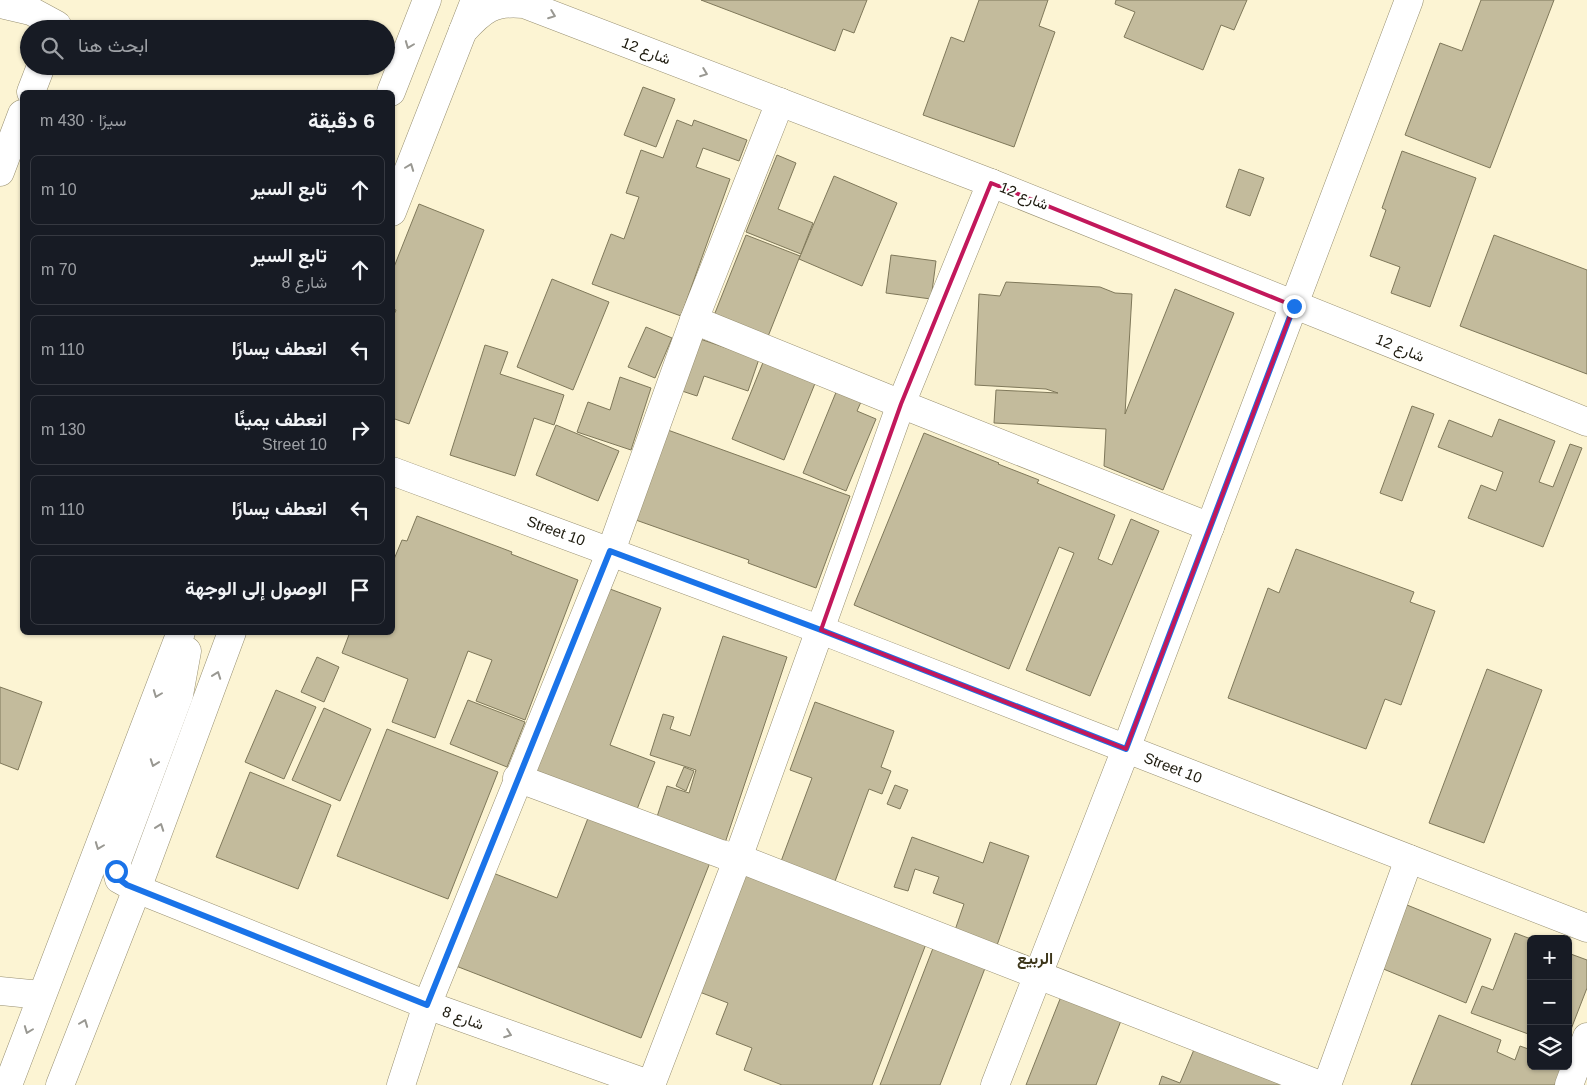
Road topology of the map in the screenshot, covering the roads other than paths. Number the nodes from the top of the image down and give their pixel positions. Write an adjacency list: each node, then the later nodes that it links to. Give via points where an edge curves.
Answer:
1 (427, 0): 9 (street, one-way to 9)
2 (475, 0): 6 (street)
3 (1409, 0): 15 (street)
4 (0, 4): 5 (street, via 31,11)
5 (48, 20)
6 (463, 31): 10 (street, شارع 12, one-way to 10, via 479,13 494,6 524,4); 14 (street, one-way to 6)
7 (38, 75): 8 (street)
8 (32, 90)
9 (392, 90)
10 (780, 102): 13 (street, شارع 12); 16 (street)
11 (20, 119): 12 (street)
12 (0, 172)
13 (991, 183): 15 (street, شارع 12); 17 (street)
14 (395, 204)
15 (1294, 306): 18 (street, شارع 12); 20 (street)
16 (694, 320): 17 (street); 21 (street)
17 (901, 404): 20 (street); 22 (street)
18 (1587, 422)
19 (395, 472): 21 (street, Street 10)
20 (1210, 526): 26 (street)
21 (610, 551): 22 (street, Street 10); 27 (street)
22 (821, 630): 26 (street, Street 10); 28 (street)
23 (180, 635): 34 (street, one-way to 34)
24 (190, 635): 30 (street, شارع 8, one-way to 30, via 179,695 117,861 119,879)
25 (231, 635): 30 (street, one-way to 25)
26 (1126, 749): 29 (street, Street 10); 32 (street)
27 (517, 778): 28 (street); 35 (street)
28 (738, 858): 32 (street); 40 (street)
29 (1409, 859): 31 (street, Street 10); 43 (street)
30 (137, 889): 35 (street, شارع 8); 38 (street, one-way to 30)
31 (1587, 928)
32 (1039, 975): 41 (street); 42 (street)
33 (0, 991): 34 (street)
34 (41, 995): 37 (street, one-way to 37)
35 (427, 1005): 39 (street); 40 (street, شارع 8, one-way to 40)
36 (1587, 1036): 44 (street)
37 (8, 1085)
38 (60, 1085)
39 (401, 1085)
40 (651, 1085)
41 (995, 1085)
42 (1320, 1085)
43 (1327, 1085)
44 (1570, 1085)

